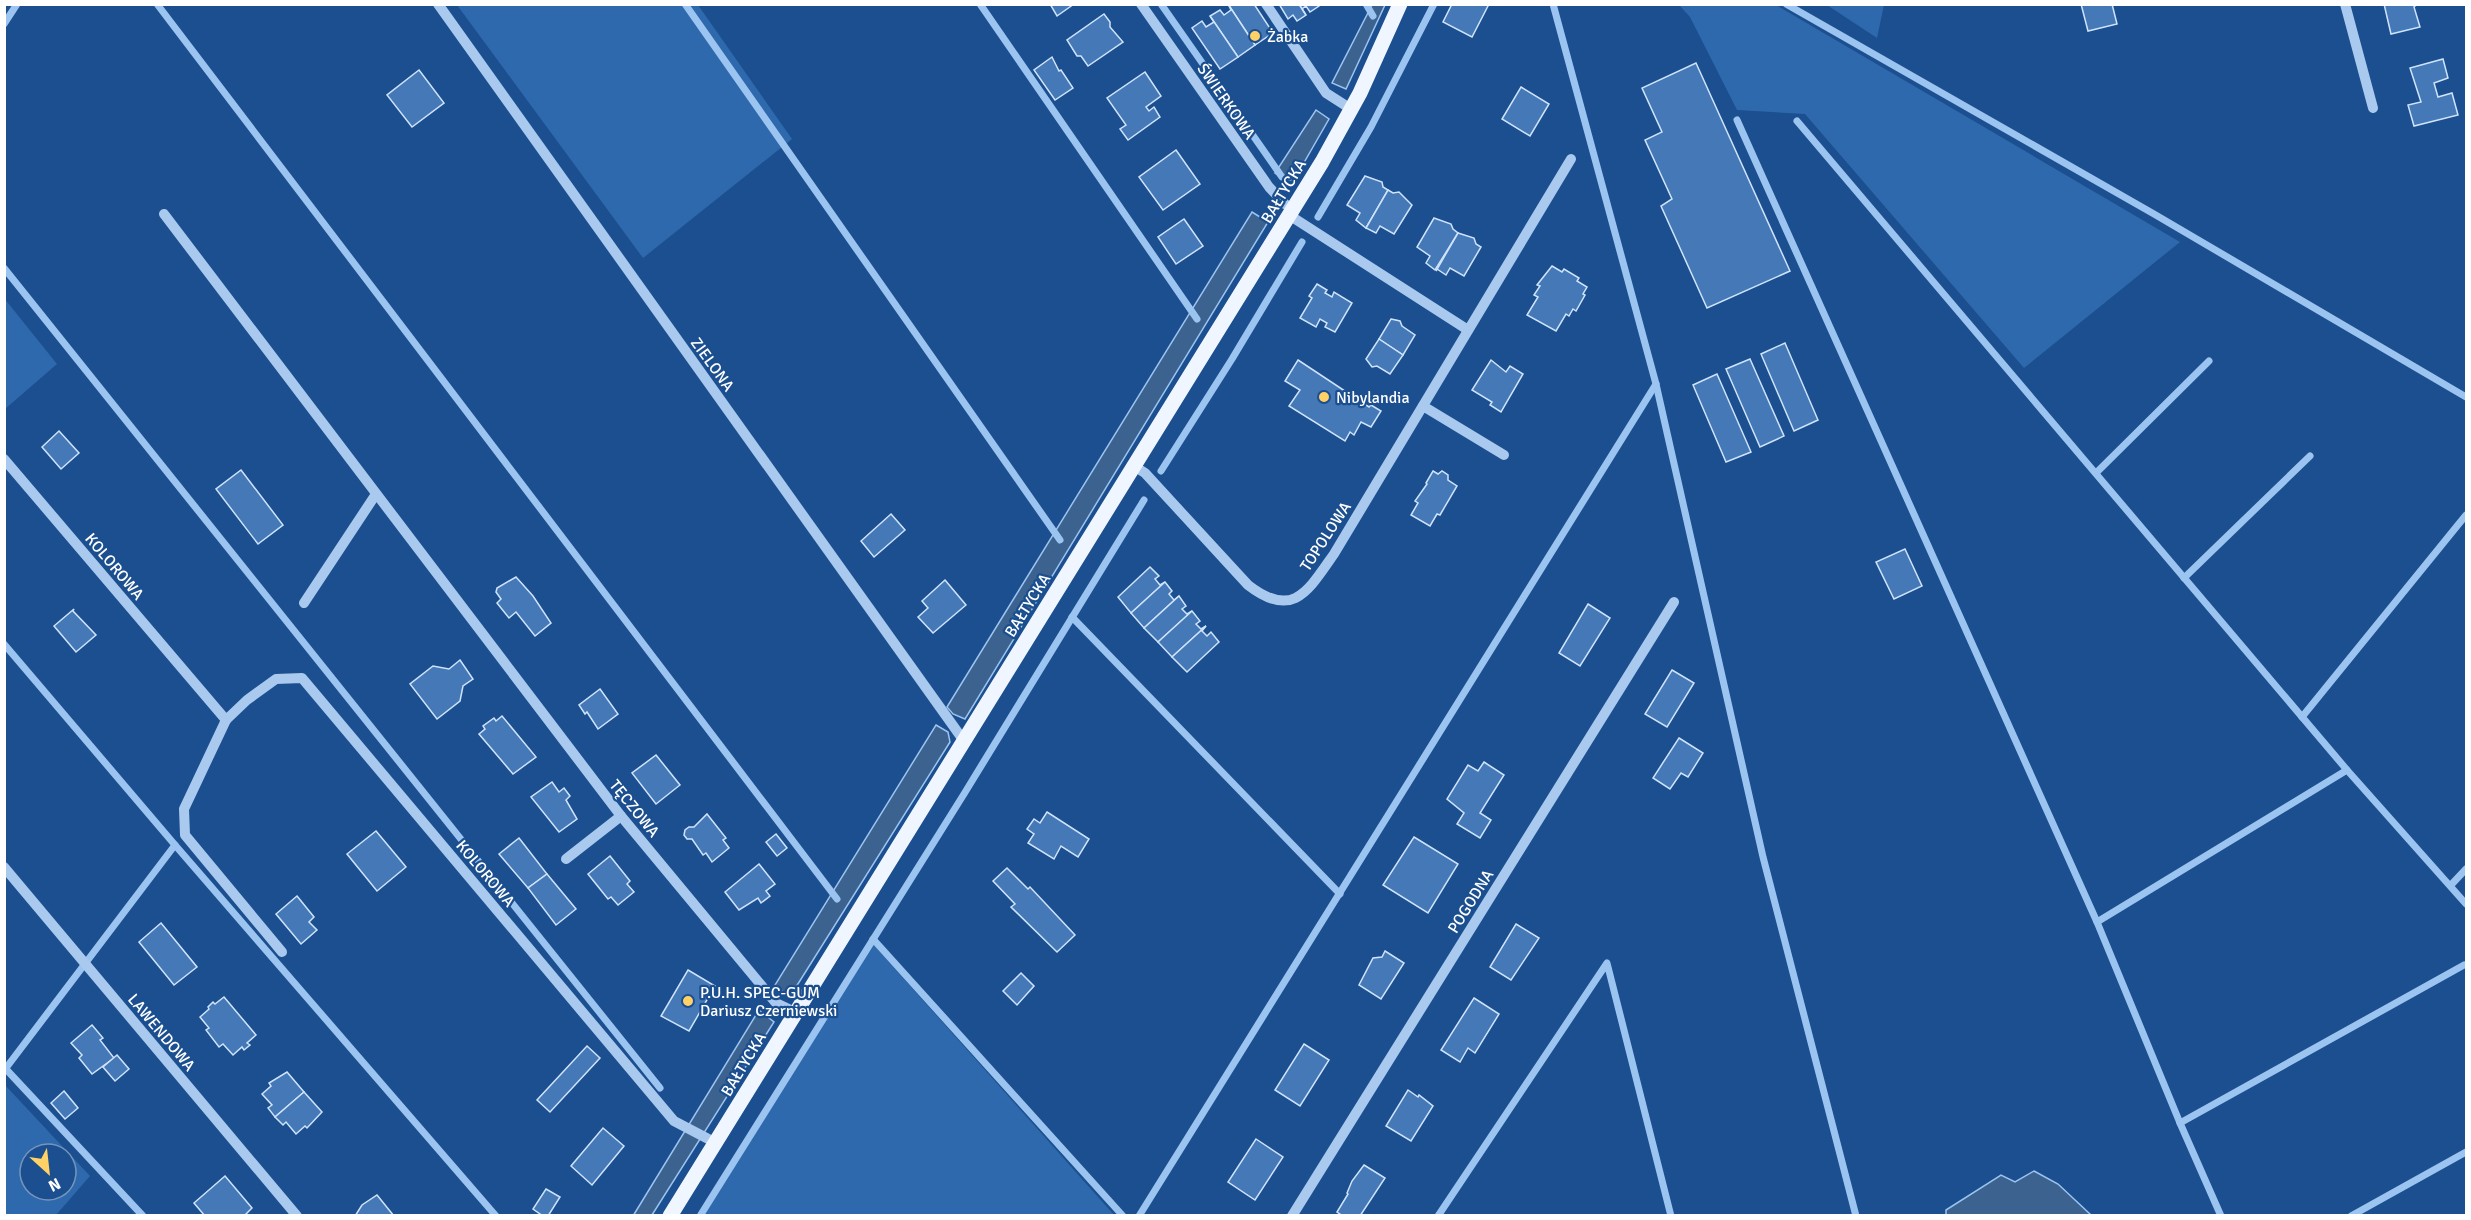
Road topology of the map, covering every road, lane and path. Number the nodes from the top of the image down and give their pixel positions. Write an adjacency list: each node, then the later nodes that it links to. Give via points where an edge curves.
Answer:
1 (438, 4): 20 (street, ZIELONA)
2 (1141, 4): 9 (street, ŚWIERKOWA, via 1269,187)
3 (1266, 4): 7 (street, via 1326,93)
4 (1400, 4): 7 (main road, BAŁTYCKA)
5 (2345, 4): 6 (street)
6 (2373, 108)
7 (1351, 109): 9 (main road, BAŁTYCKA)
8 (1571, 159): 11 (street, TOPOLOWA)
9 (1291, 212): 11 (street); 15 (main road, BAŁTYCKA)
10 (164, 214): 16 (street, TĘCZOWA)
11 (1468, 330): 12 (street, TOPOLOWA)
12 (1423, 406): 13 (street); 15 (street, TOPOLOWA, via 1316,580 1300,597 1283,602 1265,599 1248,585 1145,473)
13 (1504, 455)
14 (4, 459): 19 (street, KOLOROWA)
15 (1134, 466): 20 (main road, BAŁTYCKA)
16 (376, 494): 18 (street); 21 (street, TĘCZOWA)
17 (1674, 602): 29 (street, POGODNA)
18 (304, 603)
19 (226, 720): 24 (street, KOLOROWA, via 184,809 185,835); 26 (street, KOLOROWA, via 276,679 302,678 674,1121)
20 (964, 741): 25 (main road, BAŁTYCKA)
21 (621, 816): 22 (street); 25 (street, TĘCZOWA, via 776,1003)
22 (567, 859)
23 (4, 867): 27 (street, LAWENDOWA)
24 (282, 952)
25 (795, 1012): 26 (main road, BAŁTYCKA)
26 (709, 1140): 28 (main road, BAŁTYCKA)
27 (297, 1215)
28 (670, 1215)
29 (1292, 1215)

